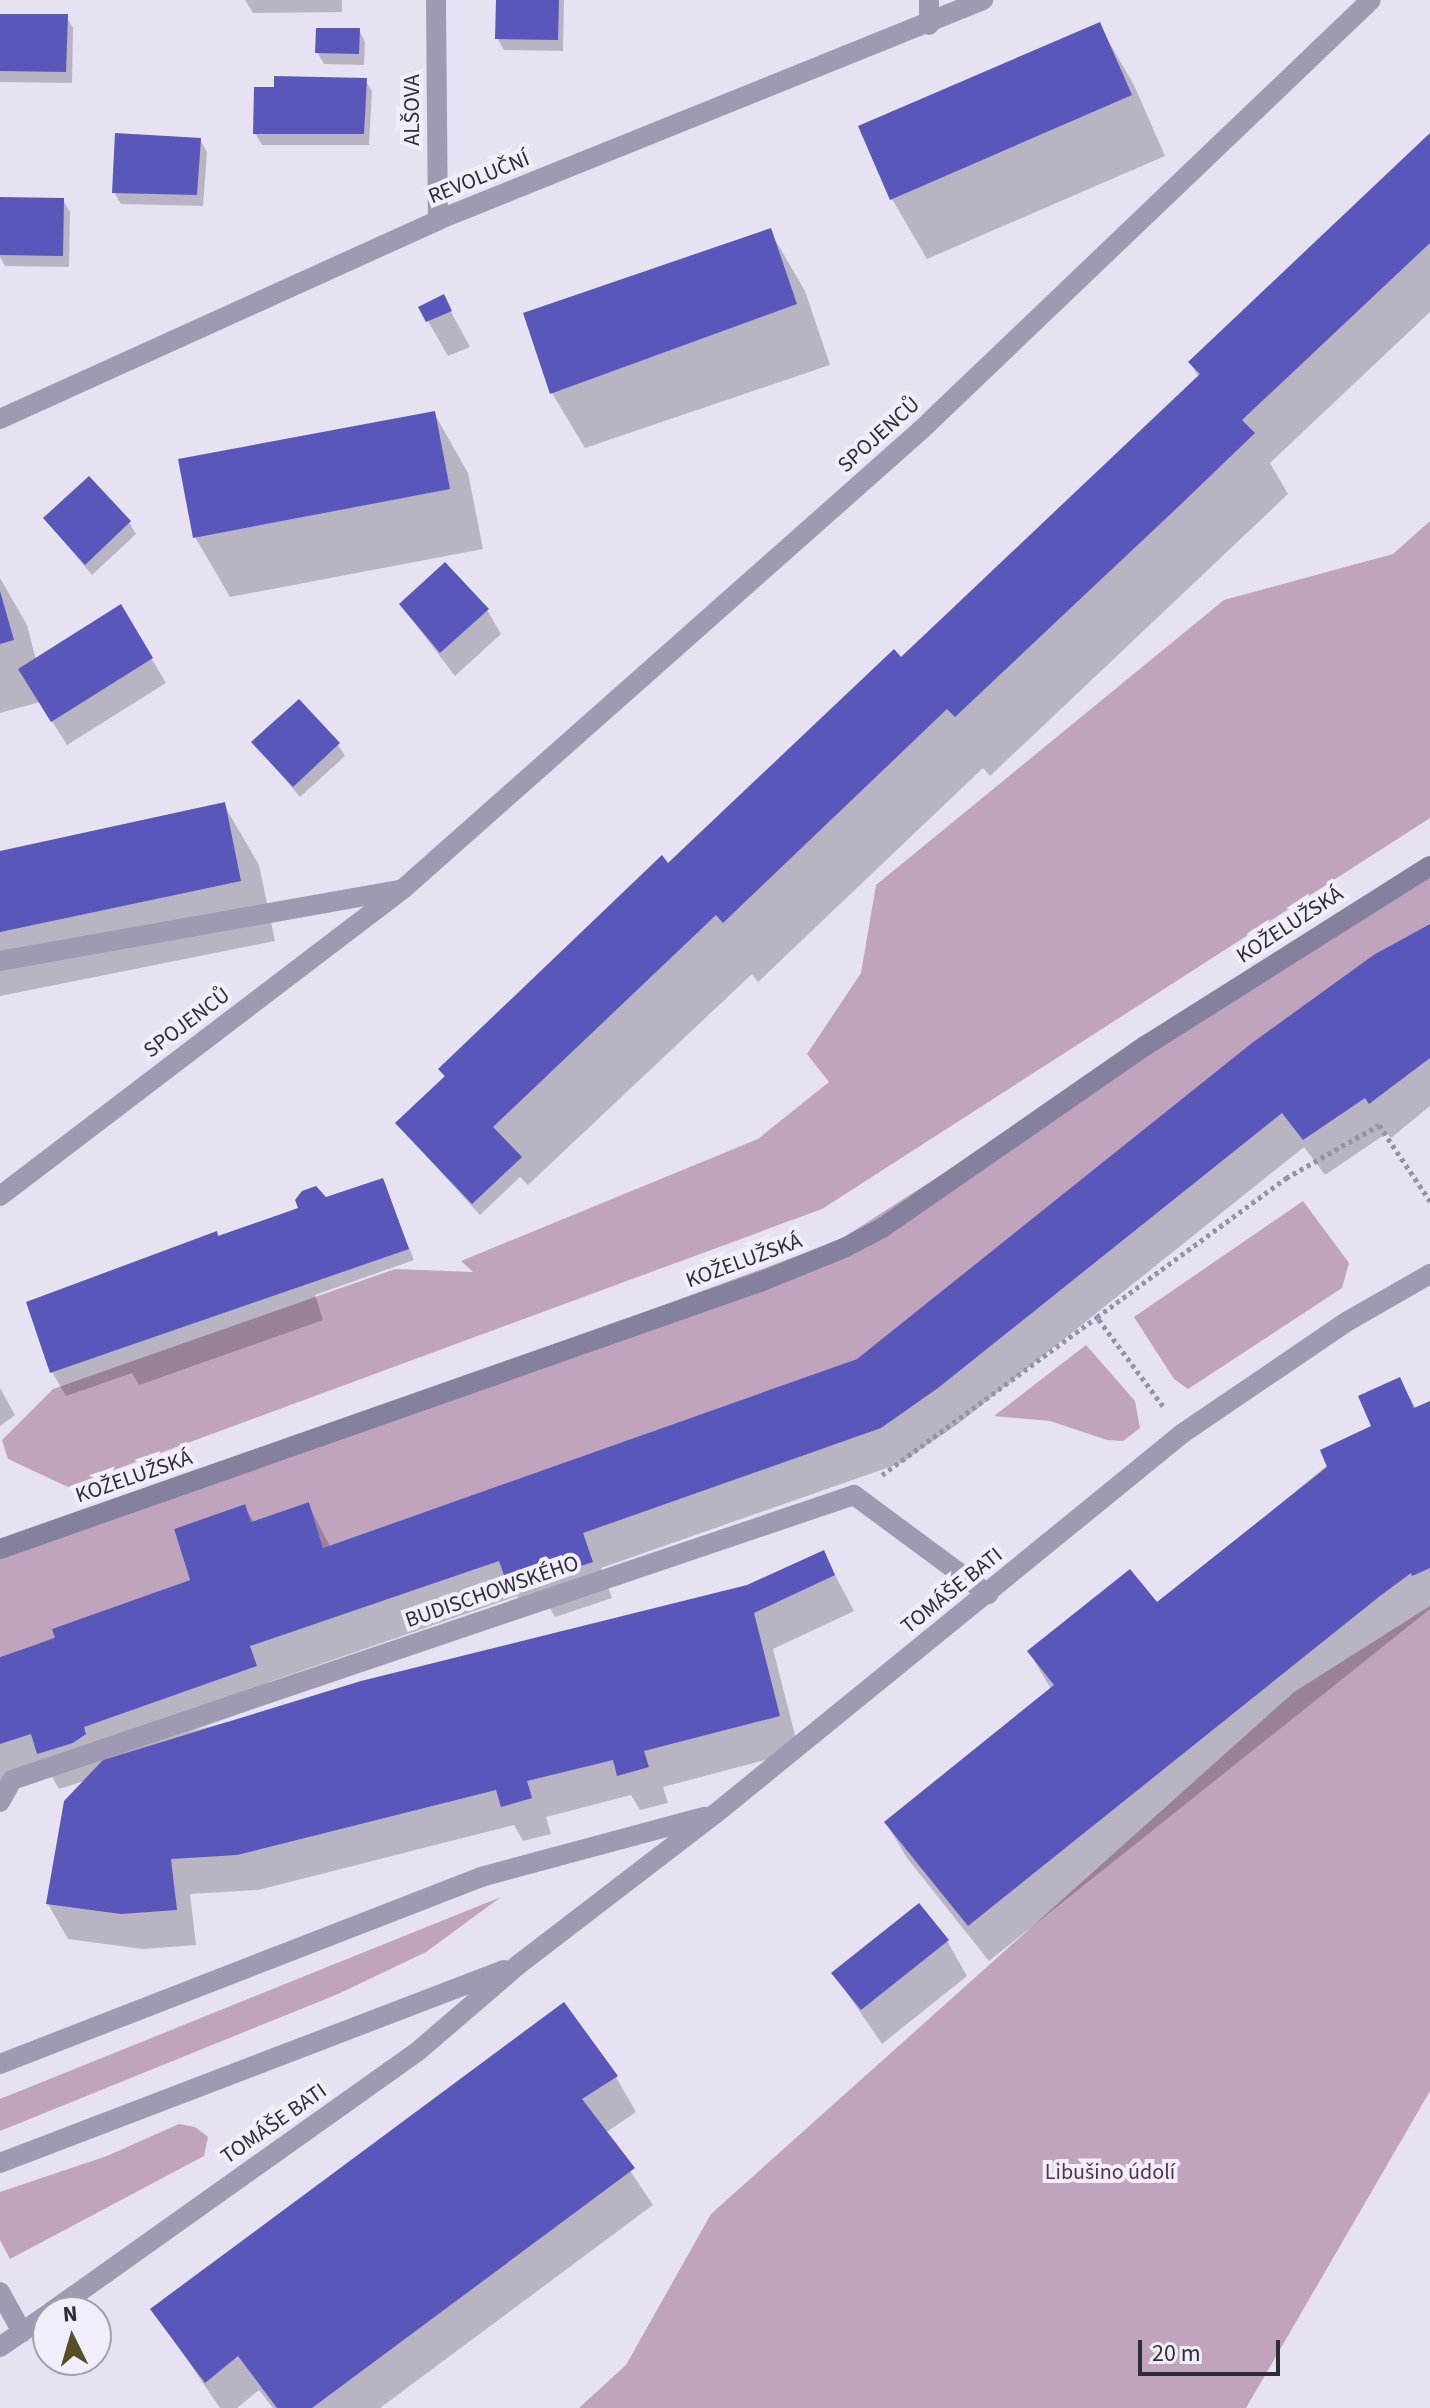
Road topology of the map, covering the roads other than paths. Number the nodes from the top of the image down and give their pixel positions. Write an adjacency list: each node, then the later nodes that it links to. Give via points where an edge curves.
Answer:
1 (436, 0): 6 (street, ALŠOVA)
2 (929, 0): 5 (street)
3 (983, 0): 5 (street, REVOLUČNÍ)
4 (1371, 0): 9 (street, SPOJENCŮ, via 921,430)
5 (929, 25): 6 (street, REVOLUČNÍ)
6 (438, 220): 7 (street, REVOLUČNÍ)
7 (0, 419)
8 (1430, 866): 13 (main road, KOŽELUŽSKÁ, via 1145,1046 882,1228 846,1247 790,1272)
9 (403, 889): 10 (street); 11 (street, SPOJENCŮ)
10 (0, 961)
11 (0, 1196)
12 (1430, 1274): 14 (street, TOMÁŠE BATI, via 1348,1321 1183,1433)
13 (0, 1549)
14 (988, 1594): 15 (street, BUDISCHOWSKÉHO, via 854,1495 12,1780); 16 (street, TOMÁŠE BATI)
15 (0, 1802)
16 (715, 1814): 17 (street, TOMÁŠE BATI); 18 (street, via 481,1877)
17 (518, 1965): 19 (street, TOMÁŠE BATI); 21 (street, TOMÁŠE BATI, via 417,2052)
18 (0, 2064)
19 (0, 2163)
20 (0, 2292): 23 (street)
21 (73, 2296)
22 (32, 2325): 23 (street, TOMÁŠE BATI)
23 (22, 2332): 24 (street, TOMÁŠE BATI)
24 (0, 2347)

